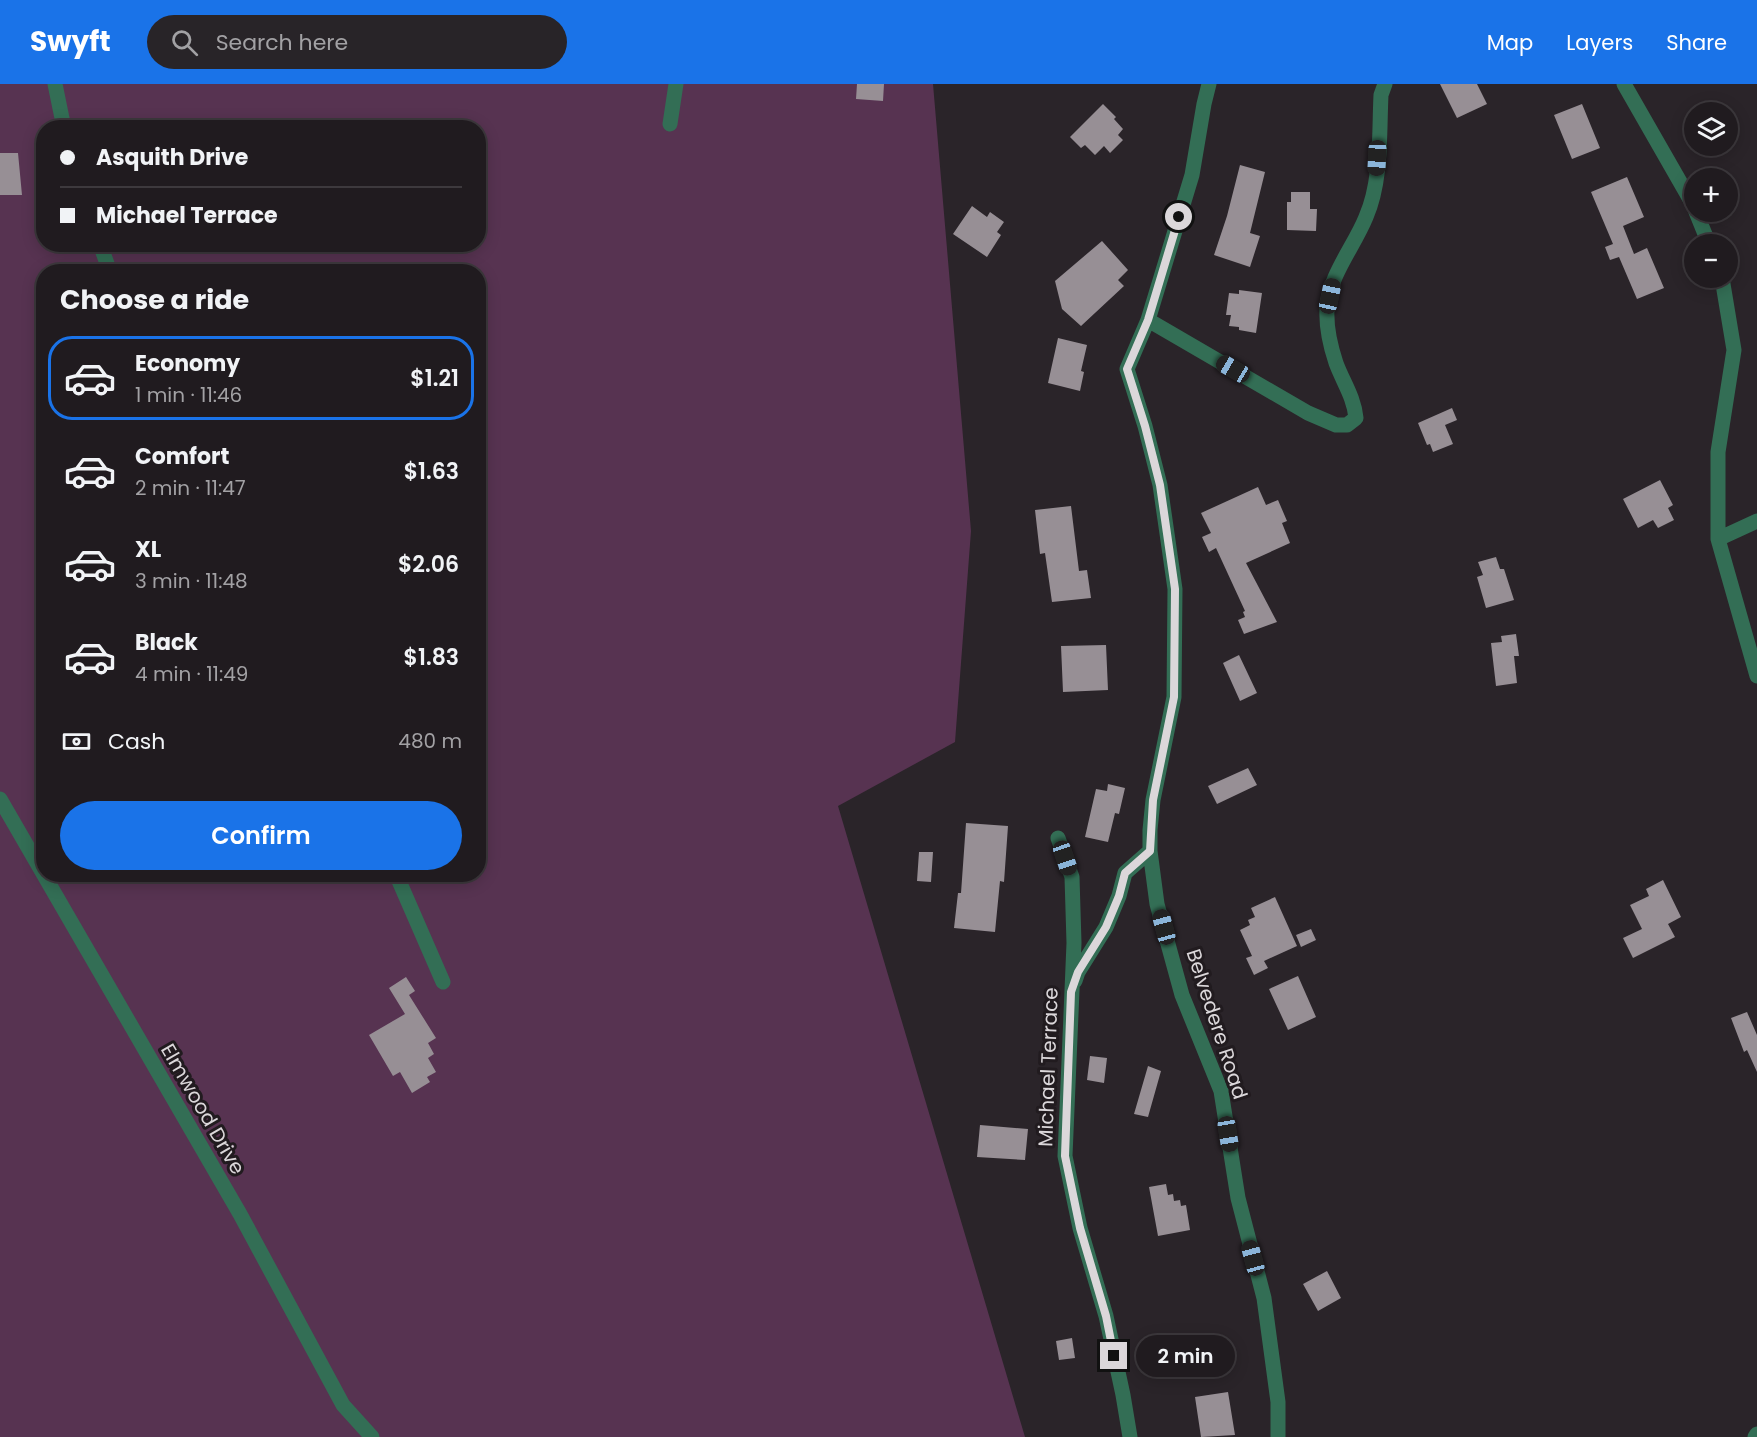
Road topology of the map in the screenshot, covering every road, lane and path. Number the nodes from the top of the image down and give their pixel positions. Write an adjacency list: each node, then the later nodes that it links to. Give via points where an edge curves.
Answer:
1 (55, 84): 6 (street)
2 (676, 84): 7 (street)
3 (1209, 84): 10 (street, Belvedere Road, via 1192,175)
4 (1385, 84): 10 (street, via 1376,179 1367,216 1332,283 1327,308 1328,334 1355,404 1356,418 1347,425 1336,425 1308,413)
5 (1628, 87): 8 (street)
6 (62, 120)
7 (670, 124)
8 (1684, 188)
9 (1724, 288): 12 (street, via 1734,350 1718,452)
10 (1148, 320): 16 (street, Belvedere Road, via 1127,369 1160,485 1175,589 1174,697 1153,800)
11 (1757, 521): 12 (street)
12 (1718, 539): 13 (street)
13 (1757, 676)
14 (0, 799): 17 (street, Elmwood Drive)
15 (1058, 838): 21 (street, Michael Terrace, via 1072,877)
16 (1150, 851): 21 (street, via 1125,873 1106,927 1078,972); 24 (street, Belvedere Road, via 1157,904 1182,995 1221,1091 1238,1198 1264,1298 1278,1402)
17 (36, 861)
18 (48, 882): 22 (street, Elmwood Drive, via 240,1214 343,1405)
19 (399, 882): 20 (street)
20 (443, 982)
21 (1071, 992): 23 (street, Michael Terrace, via 1065,1156 1080,1228 1106,1316)
22 (372, 1437)
23 (1130, 1437)
24 (1278, 1437)

